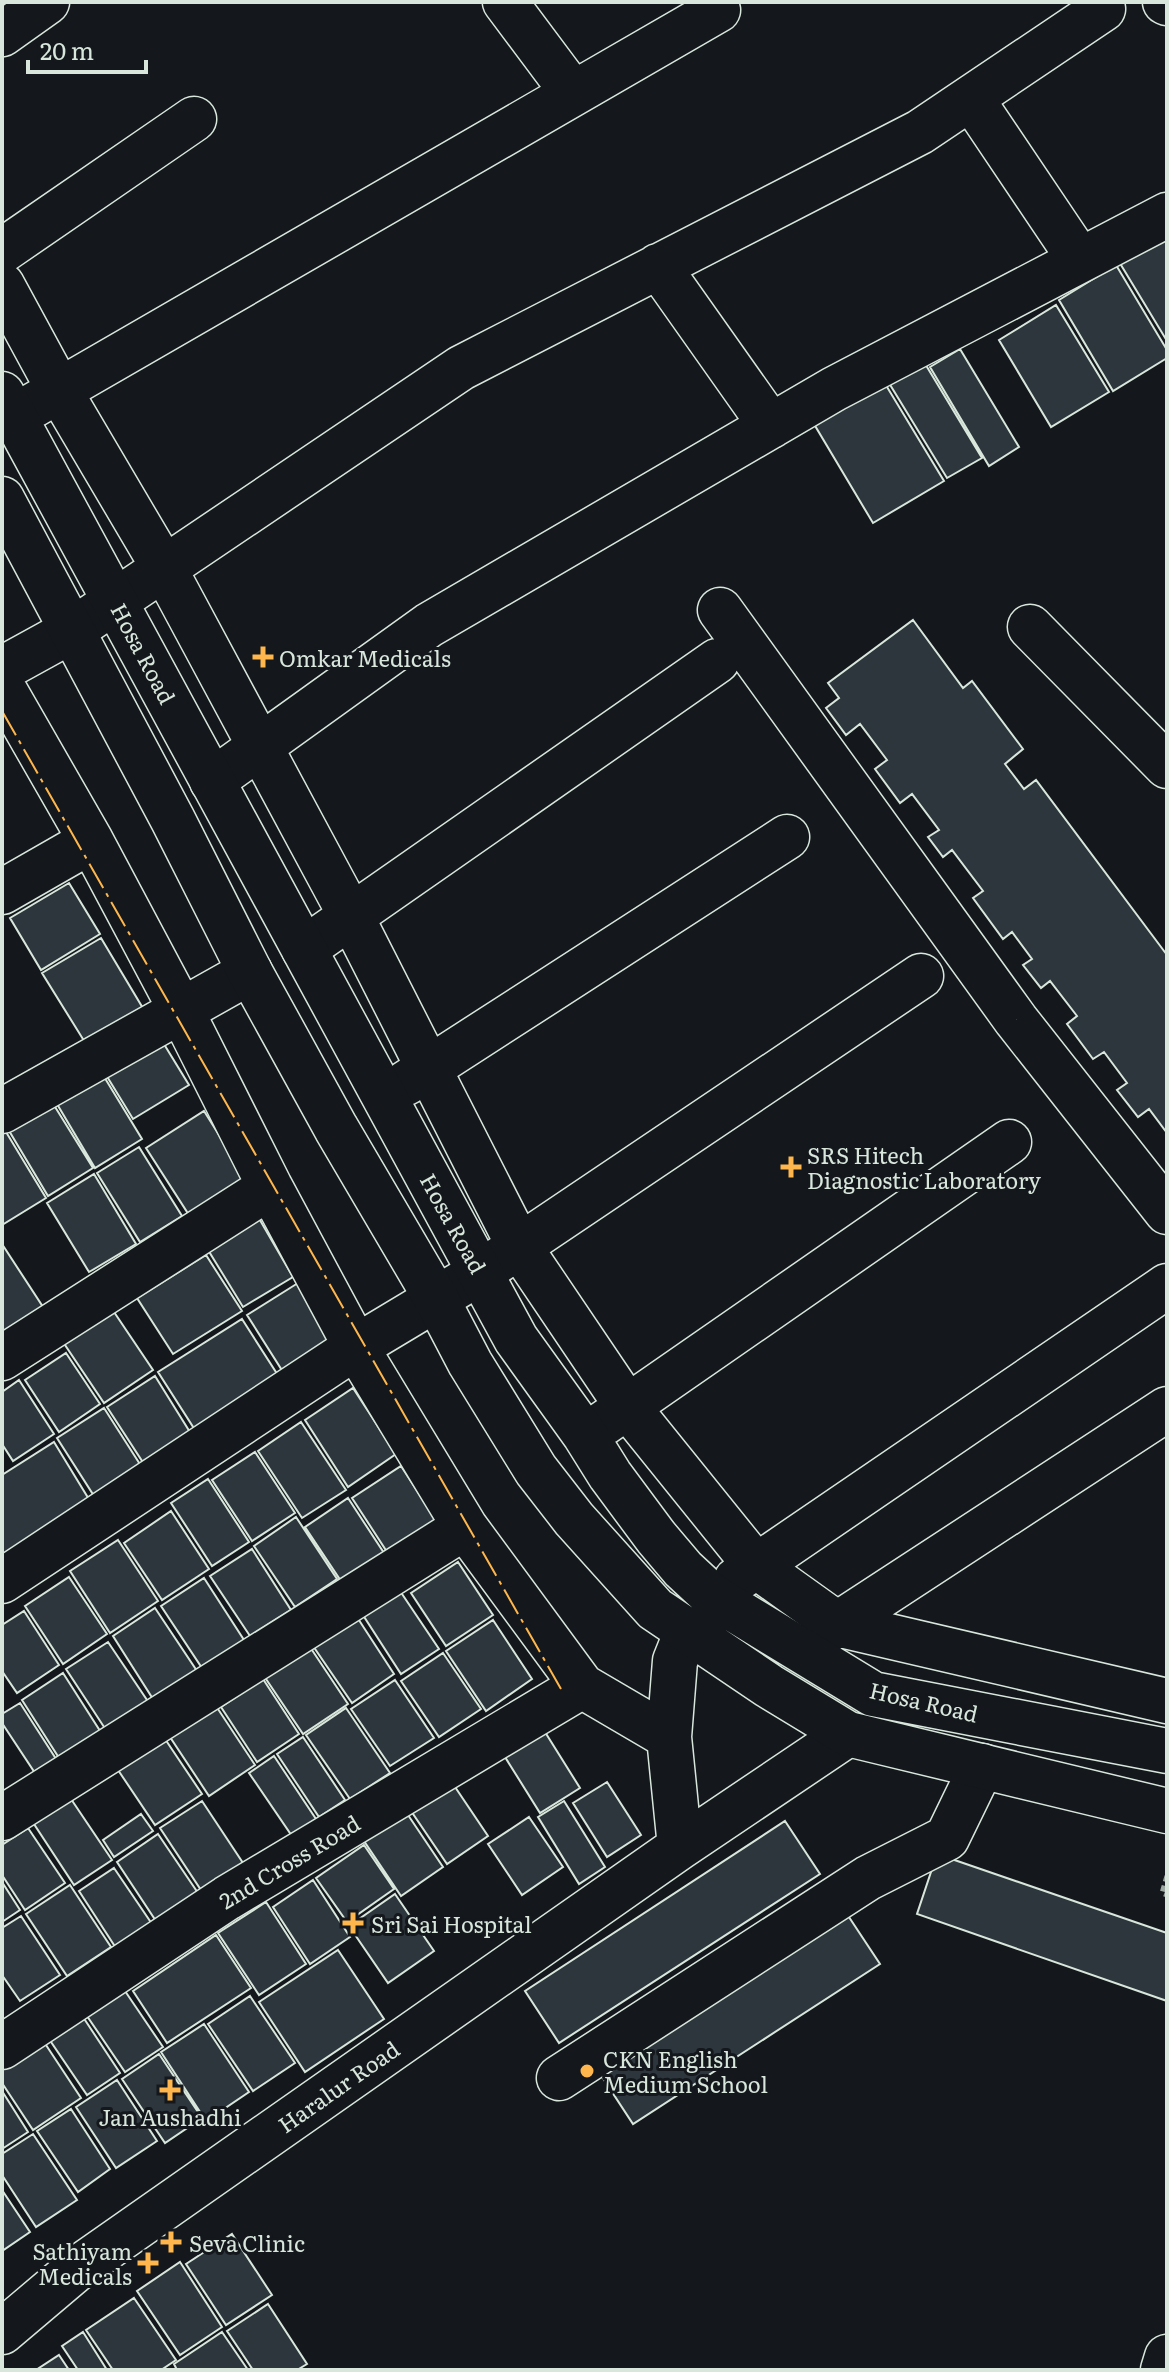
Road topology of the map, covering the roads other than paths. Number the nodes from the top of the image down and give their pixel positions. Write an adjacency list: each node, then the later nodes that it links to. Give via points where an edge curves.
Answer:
1 (47, 2): 5 (street)
2 (505, 2): 6 (street)
3 (721, 5): 6 (street)
4 (1103, 9): 7 (street)
5 (2, 34)
6 (573, 93): 14 (street)
7 (971, 98): 11 (street); 12 (street, via 920,132)
8 (194, 119): 10 (street)
9 (1167, 215): 11 (street)
10 (2, 251)
11 (1080, 260): 16 (street)
12 (658, 266): 16 (street); 18 (street, via 461,368)
13 (2, 285): 14 (street)
14 (59, 390): 15 (street); 18 (street)
15 (8, 405): 19 (street, Hosa Road)
16 (771, 426): 26 (street, via 429,625)
17 (2, 499): 22 (street)
18 (164, 568): 19 (street); 26 (street)
19 (116, 601): 22 (street); 28 (street, Hosa Road)
20 (720, 610): 42 (street, via 1016,1020)
21 (1030, 627): 27 (street)
22 (71, 631): 24 (street); 34 (street)
23 (717, 661): 32 (street)
24 (2, 669)
25 (2, 686): 30 (street)
26 (259, 747): 28 (street); 32 (street)
27 (1167, 766)
28 (212, 781): 33 (street, Hosa Road)
29 (787, 837): 37 (street)
30 (91, 841): 31 (street); 36 (street)
31 (2, 892)
32 (351, 916): 33 (street); 37 (street)
33 (304, 949): 38 (street, Hosa Road)
34 (250, 972): 36 (street); 46 (street)
35 (921, 976): 43 (street)
36 (181, 1010): 39 (street); 41 (street)
37 (430, 1068): 38 (street); 43 (street)
38 (385, 1097): 44 (street, Hosa Road)
39 (2, 1111)
40 (1009, 1142): 49 (street)
41 (270, 1187): 47 (street); 48 (street)
42 (1167, 1212)
43 (519, 1246): 44 (street); 49 (street)
44 (481, 1272): 46 (street); 51 (street, Hosa Road, via 516,1339)
45 (1167, 1286): 53 (street)
46 (436, 1298): 47 (street); 57 (street, via 536,1470 655,1609)
47 (356, 1347): 52 (street); 54 (street)
48 (2, 1358)
49 (627, 1406): 51 (street); 53 (street)
50 (1167, 1409): 56 (street)
51 (585, 1435): 55 (street, Hosa Road, via 656,1537)
52 (465, 1527): 59 (street); 66 (street)
53 (756, 1566): 55 (street); 56 (street)
54 (2, 1581)
55 (712, 1596): 58 (street, Hosa Road)
56 (837, 1624): 58 (street); 60 (street)
57 (687, 1631): 61 (street); 62 (street, via 675,1661)
58 (798, 1649): 63 (street, Hosa Road, via 873,1694)
59 (582, 1686): 62 (street); 68 (street, 2nd Cross Road, via 227,1898)
60 (1167, 1701)
61 (848, 1734): 64 (street); 67 (street, Haralur Road)
62 (669, 1737): 67 (street)
63 (1167, 1751)
64 (982, 1766): 65 (street); 69 (street, via 947,1838 868,1878)
65 (1167, 1811)
66 (2, 1818)
67 (680, 1847): 70 (street, Haralur Road, via 74,2271)
68 (2, 2047)
69 (559, 2078)
70 (2, 2332)
71 (1167, 2357): 72 (street)
72 (1163, 2370)

